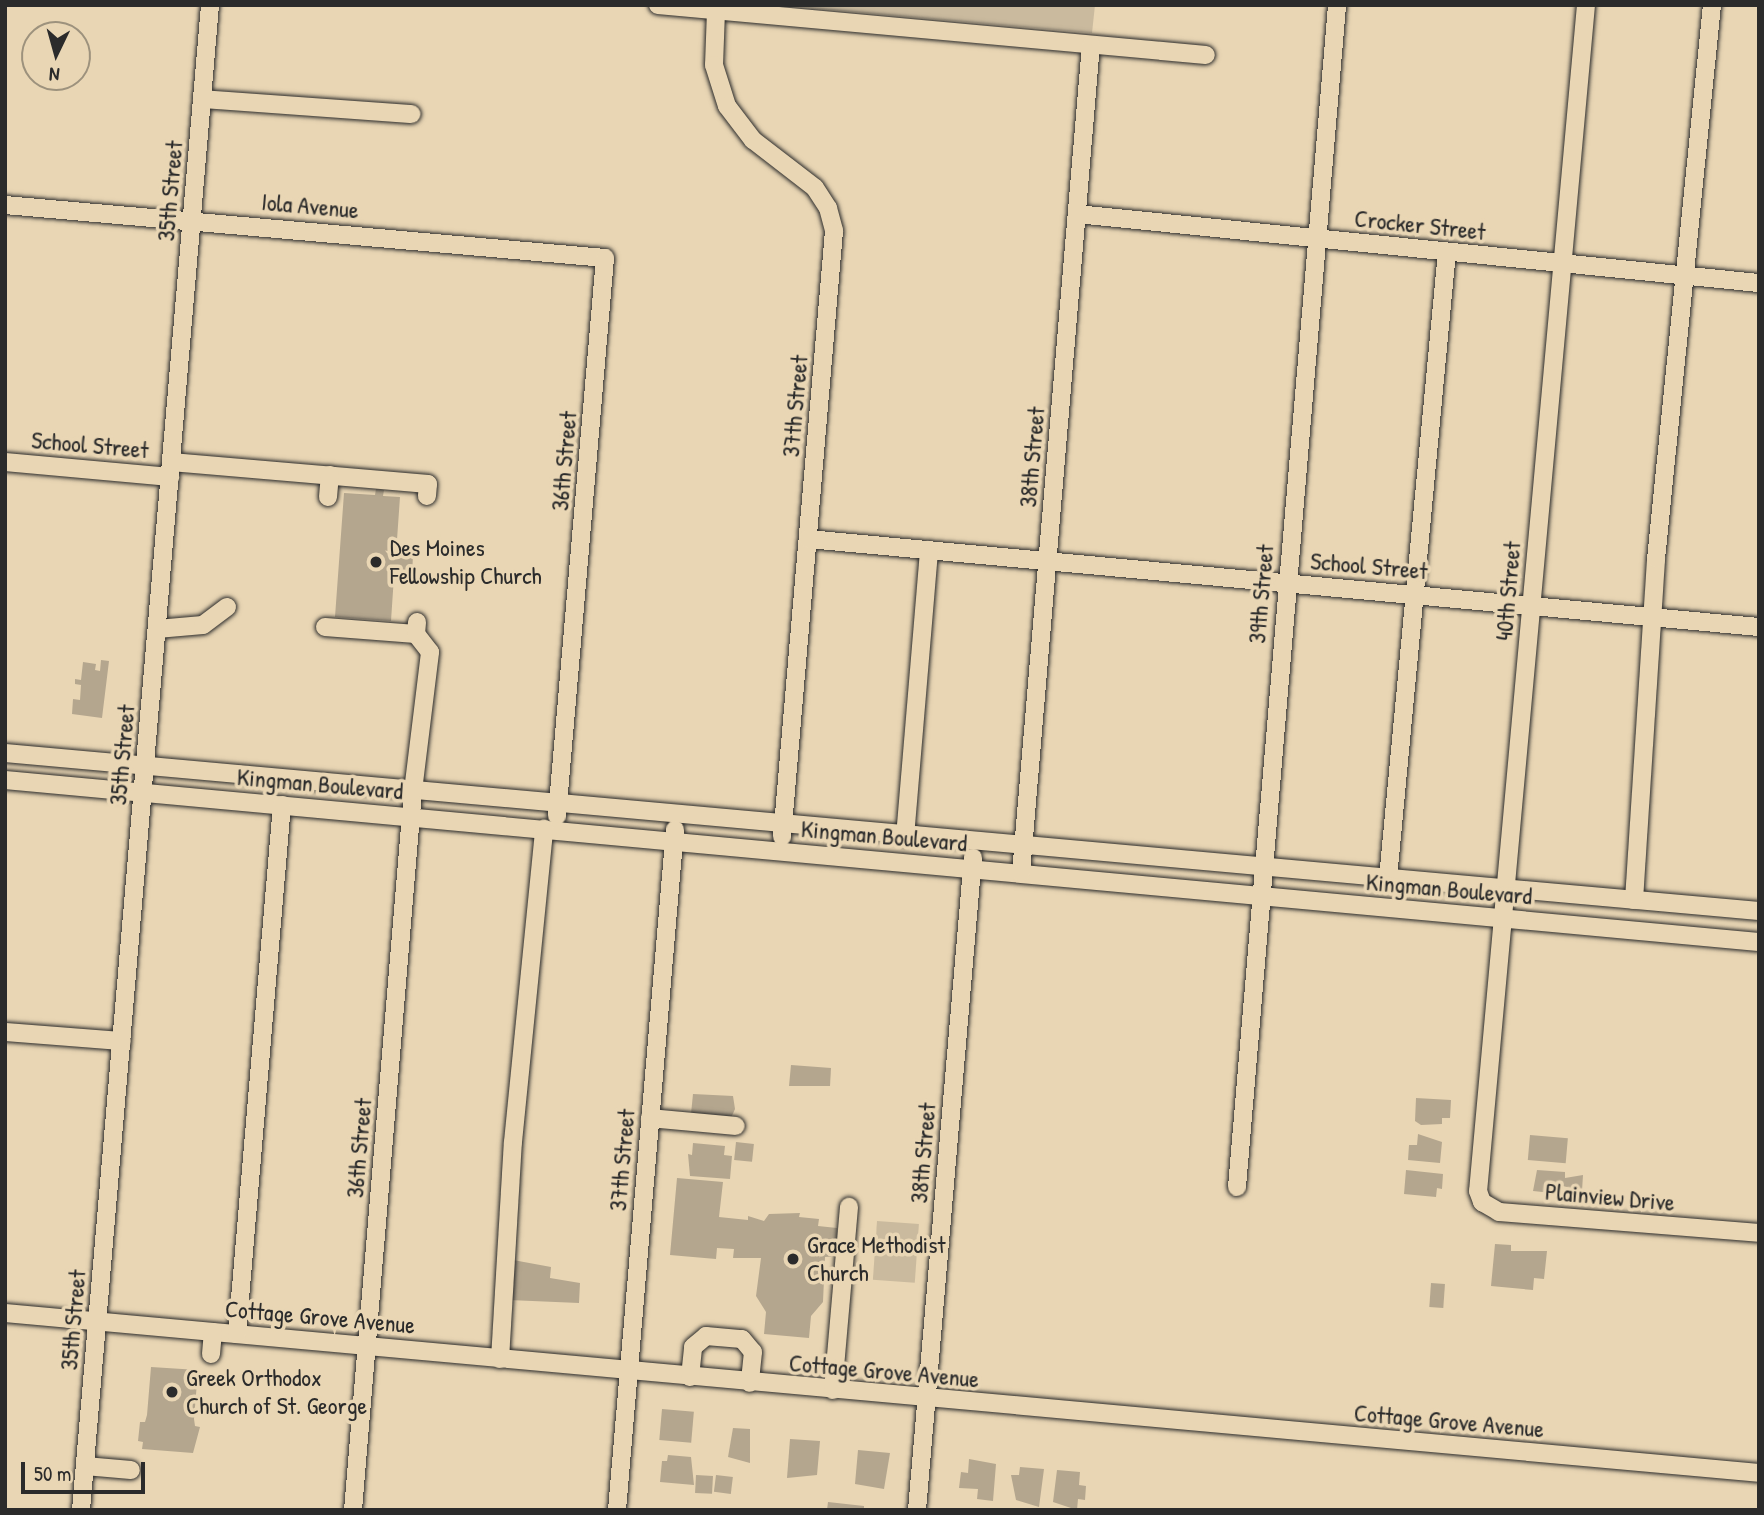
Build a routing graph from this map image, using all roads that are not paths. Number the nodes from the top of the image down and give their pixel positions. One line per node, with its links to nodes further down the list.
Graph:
1 (210, 5): 9 (street, 35th Street)
2 (658, 5): 6 (street)
3 (1336, 5): 14 (street, 39th Street)
4 (1586, 5): 17 (street, 40th Street)
5 (1712, 5): 18 (street)
6 (716, 10): 7 (street); 25 (street, 37th Street)
7 (1091, 45): 8 (street); 12 (street, 38th Street)
8 (1206, 55)
9 (202, 99): 10 (street); 13 (street, 35th Street)
10 (411, 114)
11 (5, 205): 13 (street, Iola Avenue)
12 (1077, 214): 14 (street, Crocker Street); 27 (street, 38th Street)
13 (192, 221): 16 (street, Iola Avenue); 21 (street, 35th Street)
14 (1315, 239): 15 (street, Crocker Street); 28 (street, 39th Street)
15 (1447, 252): 17 (street, Crocker Street); 29 (street)
16 (606, 264): 41 (street, 36th Street)
17 (1562, 264): 18 (street, Crocker Street); 30 (street, 40th Street)
18 (1685, 275): 19 (street, Crocker Street); 32 (street)
19 (1759, 282)
20 (5, 463): 21 (street, School Street)
21 (171, 470): 22 (street, School Street); 35 (street, 35th Street)
22 (330, 475): 23 (street, School Street); 24 (street)
23 (427, 496)
24 (328, 497)
25 (808, 539): 26 (street, School Street); 45 (street, 37th Street)
26 (929, 550): 27 (street, School Street); 47 (street)
27 (1047, 561): 28 (street, School Street); 50 (street, 38th Street)
28 (1287, 583): 29 (street, School Street); 52 (street, 39th Street)
29 (1412, 595): 30 (street, School Street); 55 (street)
30 (1531, 606): 32 (street, School Street); 56 (street, 40th Street)
31 (227, 607): 35 (street)
32 (1655, 617): 34 (street, School Street); 58 (street)
33 (325, 627): 39 (street, 36th Street)
34 (1759, 627)
35 (157, 629): 37 (street, 35th Street)
36 (5, 754): 37 (street, Kingman Boulevard)
37 (145, 766): 39 (street, Kingman Boulevard); 40 (street, 35th Street)
38 (5, 780): 40 (street, Kingman Boulevard)
39 (413, 791): 41 (street, Kingman Boulevard); 44 (street, 36th Street)
40 (143, 792): 42 (street, Kingman Boulevard); 63 (street, 35th Street)
41 (558, 804): 43 (street, Kingman Boulevard); 46 (street, 36th Street)
42 (282, 805): 44 (street, Kingman Boulevard); 73 (street)
43 (676, 815): 45 (street, Kingman Boulevard); 48 (street, 37th Street)
44 (411, 817): 46 (street, Kingman Boulevard); 74 (street, 36th Street)
45 (783, 825): 47 (street, Kingman Boulevard); 51 (street, 37th Street)
46 (550, 830): 48 (street, Kingman Boulevard); 76 (street, 36th Street)
47 (905, 837): 49 (street, Kingman Boulevard)
48 (674, 841): 51 (street, Kingman Boulevard); 64 (street, 37th Street)
49 (974, 843): 50 (street, Kingman Boulevard); 53 (street, 38th Street)
50 (1023, 847): 52 (street, Kingman Boulevard); 54 (street, 38th Street)
51 (781, 851): 53 (street, Kingman Boulevard)
52 (1263, 867): 55 (street, Kingman Boulevard); 57 (street, 39th Street)
53 (972, 868): 54 (street, Kingman Boulevard); 81 (street, 38th Street)
54 (1021, 873): 57 (street, Kingman Boulevard)
55 (1388, 878): 56 (street, Kingman Boulevard)
56 (1505, 888): 58 (street, Kingman Boulevard); 60 (street, 40th Street)
57 (1261, 896): 60 (street, Kingman Boulevard); 67 (street, 39th Street)
58 (1634, 900): 59 (street, Kingman Boulevard)
59 (1759, 911)
60 (1502, 919): 61 (street, Kingman Boulevard); 66 (street, 40th Street)
61 (1759, 942)
62 (5, 1032): 63 (street)
63 (122, 1041): 71 (street, 35th Street)
64 (650, 1118): 65 (street); 77 (street, 37th Street)
65 (736, 1126)
66 (1479, 1181): 69 (street, Plainview Drive)
67 (1237, 1187)
68 (849, 1206): 80 (street)
69 (1759, 1233)
70 (5, 1313): 71 (street, Cottage Grove Avenue)
71 (97, 1321): 72 (street, Cottage Grove Avenue); 82 (street, 35th Street)
72 (213, 1332): 73 (street, Cottage Grove Avenue); 75 (street)
73 (237, 1334): 74 (street, Cottage Grove Avenue)
74 (367, 1346): 76 (street, Cottage Grove Avenue); 86 (street, 36th Street)
75 (211, 1354)
76 (500, 1359): 77 (street, Cottage Grove Avenue)
77 (629, 1371): 78 (street, Cottage Grove Avenue); 87 (street, 37th Street)
78 (690, 1377): 79 (street, Cottage Grove Avenue); 79 (street)
79 (750, 1383): 80 (street, Cottage Grove Avenue)
80 (832, 1390): 81 (street, Cottage Grove Avenue)
81 (926, 1399): 84 (street, Cottage Grove Avenue); 88 (street, 38th Street)
82 (85, 1466): 83 (street); 85 (street, 35th Street)
83 (131, 1470)
84 (1759, 1473)
85 (81, 1510)
86 (353, 1510)
87 (617, 1510)
88 (916, 1510)

